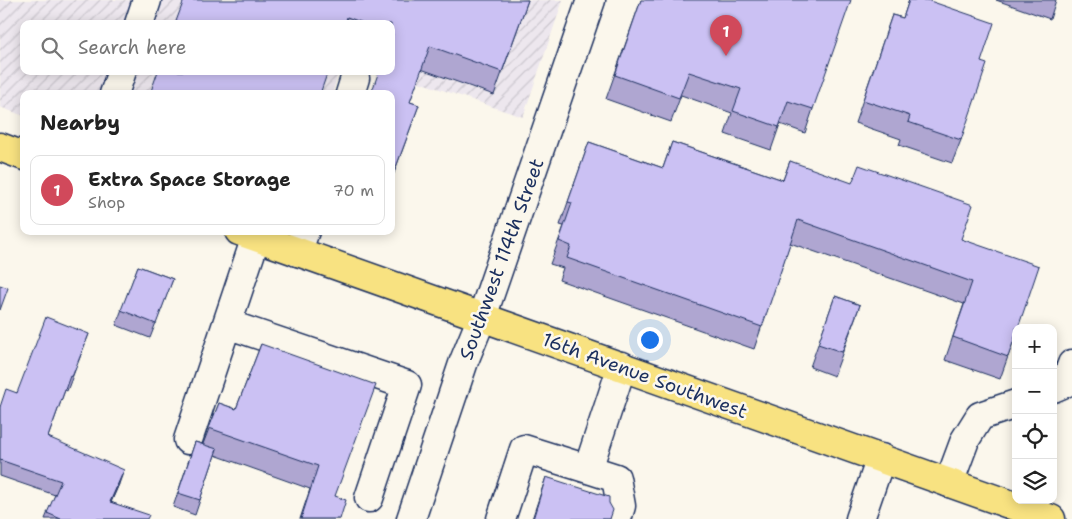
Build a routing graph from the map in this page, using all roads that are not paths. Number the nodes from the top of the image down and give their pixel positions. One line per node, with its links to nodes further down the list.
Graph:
1 (147, 0): 3 (street)
2 (591, 0): 11 (street, Southwest 114th Street)
3 (140, 20)
4 (121, 75): 5 (street)
5 (115, 90)
6 (0, 147): 7 (main road)
7 (20, 154)
8 (248, 235): 12 (street)
9 (256, 235): 10 (main road, 16th Avenue Southwest)
10 (301, 241): 11 (main road, 16th Avenue Southwest)
11 (482, 317): 14 (main road, 16th Avenue Southwest); 22 (street, Southwest 114th Street)
12 (227, 324): 17 (street); 21 (street)
13 (1072, 364): 15 (street)
14 (622, 366): 18 (main road, 16th Avenue Southwest); 19 (street)
15 (1057, 386)
16 (1012, 405): 20 (street)
17 (188, 440)
18 (881, 458): 20 (main road, 16th Avenue Southwest); 25 (street)
19 (588, 469): 23 (street); 24 (street)
20 (949, 483): 26 (main road, 16th Avenue Southwest)
21 (369, 498)
22 (411, 519)
23 (501, 519)
24 (617, 519)
25 (860, 519)
26 (1051, 519)

